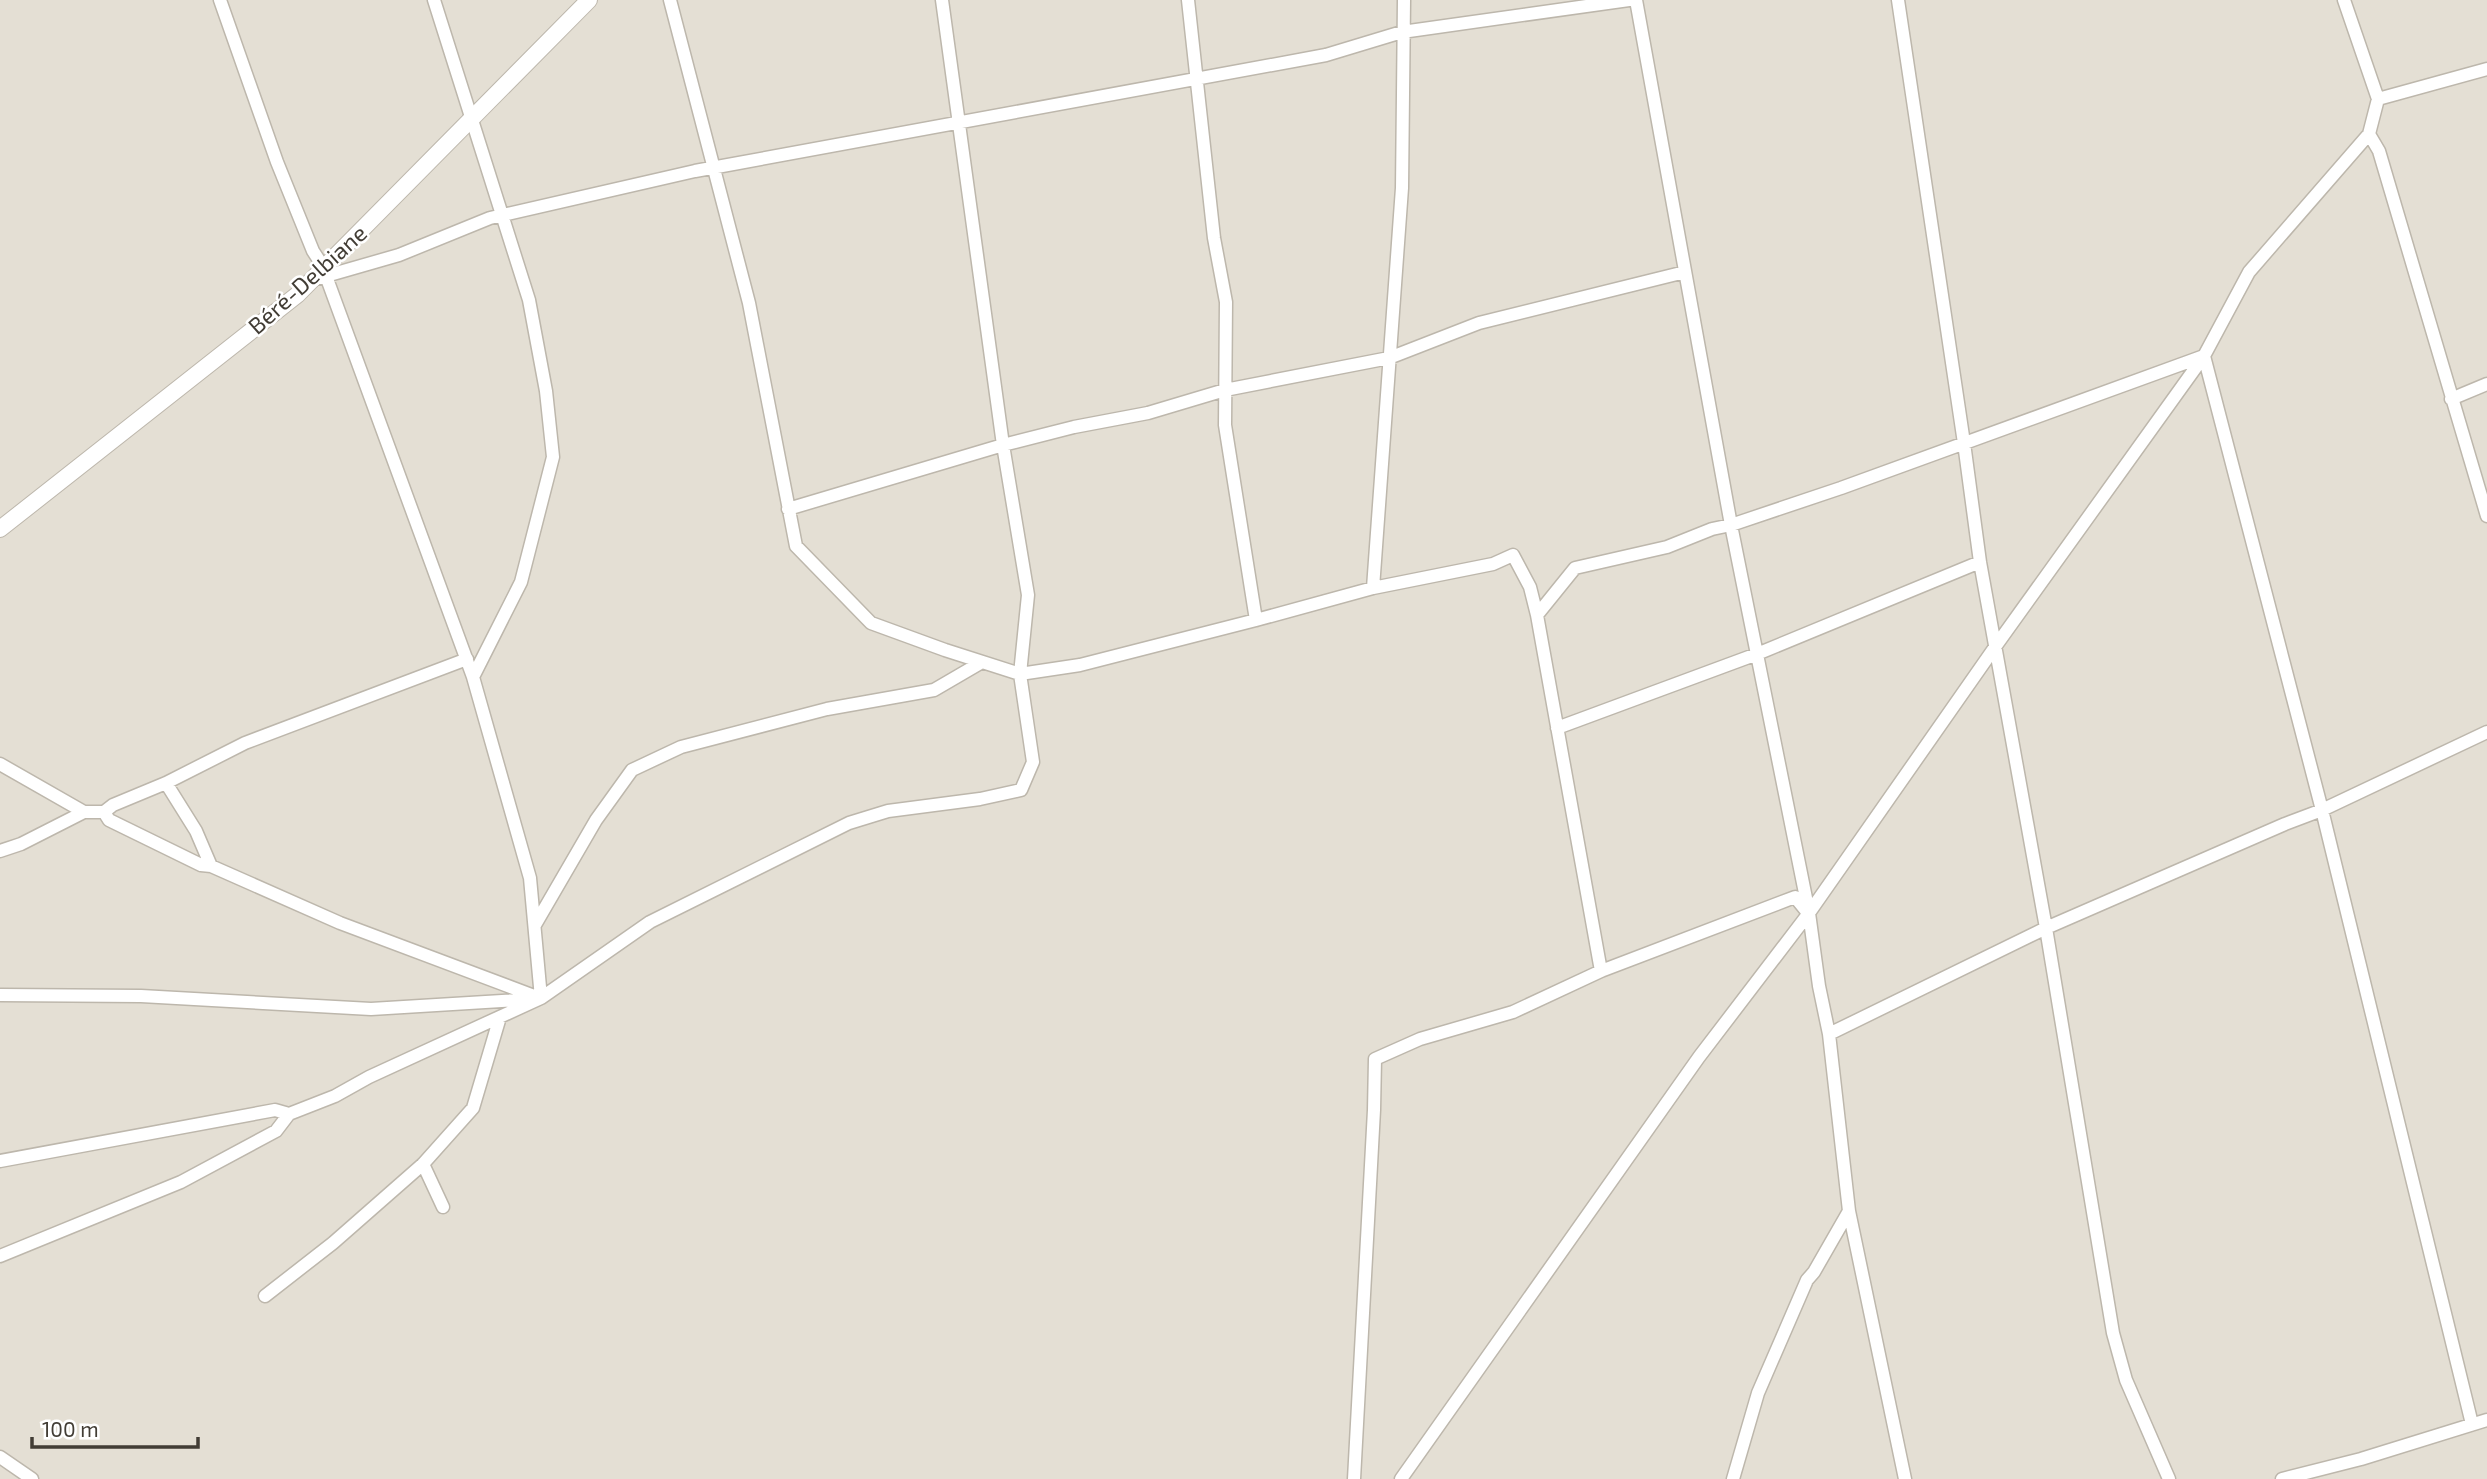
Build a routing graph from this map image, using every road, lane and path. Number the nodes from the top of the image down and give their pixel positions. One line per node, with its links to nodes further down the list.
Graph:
1 (220, 0): 22 (street)
2 (434, 0): 16 (street)
3 (589, 0): 16 (street, Béré-Delbiane)
4 (670, 0): 19 (street)
5 (942, 0): 17 (street)
6 (1188, 0): 14 (street)
7 (1404, 0): 12 (street)
8 (1629, 0): 12 (street)
9 (1636, 0): 21 (street)
10 (1898, 0): 28 (street)
11 (2344, 0): 15 (street)
12 (1402, 32): 14 (street); 24 (street)
13 (2487, 69): 15 (street)
14 (1197, 78): 17 (street); 26 (street)
15 (2378, 99): 18 (street)
16 (473, 118): 20 (street); 22 (street, Béré-Delbiane)
17 (958, 123): 19 (street); 29 (street)
18 (2369, 134): 23 (street); 27 (street)
19 (714, 167): 20 (street); 30 (street)
20 (503, 215): 22 (street); 43 (street)
21 (1685, 272): 24 (street); 32 (street)
22 (321, 275): 33 (street, Béré-Delbiane); 40 (street)
23 (2204, 356): 28 (street); 38 (street); 48 (street)
24 (1389, 358): 26 (street); 35 (street)
25 (2487, 384): 27 (street)
26 (1225, 390): 29 (street); 37 (street)
27 (2451, 399): 31 (street)
28 (1964, 443): 32 (street); 34 (street)
29 (1003, 445): 30 (street); 42 (street)
30 (788, 509): 41 (street)
31 (2487, 516)
32 (1731, 525): 36 (street); 39 (street)
33 (0, 529)
34 (1980, 562): 38 (street); 39 (street)
35 (1373, 588): 36 (street); 37 (street)
36 (1537, 615): 44 (street)
37 (1256, 620): 42 (street)
38 (1995, 647): 53 (street); 55 (street)
39 (1757, 654): 44 (street); 53 (street)
40 (467, 659): 43 (street); 47 (street)
41 (982, 662): 42 (street); 54 (street)
42 (1020, 674): 58 (street)
43 (473, 677): 54 (street)
44 (1557, 728): 56 (street)
45 (2487, 732): 48 (street)
46 (0, 764): 49 (street)
47 (166, 783): 50 (street); 52 (street)
48 (2322, 810): 55 (street); 69 (street)
49 (84, 812): 50 (street); 51 (street)
50 (104, 812): 52 (street)
51 (0, 850)
52 (211, 866): 58 (street)
53 (1808, 913): 56 (street); 60 (street); 73 (street)
54 (534, 926): 58 (street)
55 (2046, 928): 60 (street); 76 (street)
56 (1601, 971): 72 (street)
57 (0, 995): 58 (street)
58 (541, 998): 59 (street)
59 (500, 1017): 61 (street); 63 (street)
60 (1829, 1034): 65 (street)
61 (289, 1114): 62 (street); 66 (street)
62 (0, 1161)
63 (423, 1164): 64 (street); 67 (street)
64 (443, 1207)
65 (1849, 1210): 74 (street); 75 (street)
66 (0, 1255)
67 (265, 1296)
68 (2487, 1420): 69 (street)
69 (2472, 1424): 77 (street)
70 (0, 1457): 71 (street)
71 (32, 1479)
72 (1354, 1479)
73 (1401, 1479)
74 (1733, 1479)
75 (1905, 1479)
76 (2169, 1479)
77 (2282, 1479)

